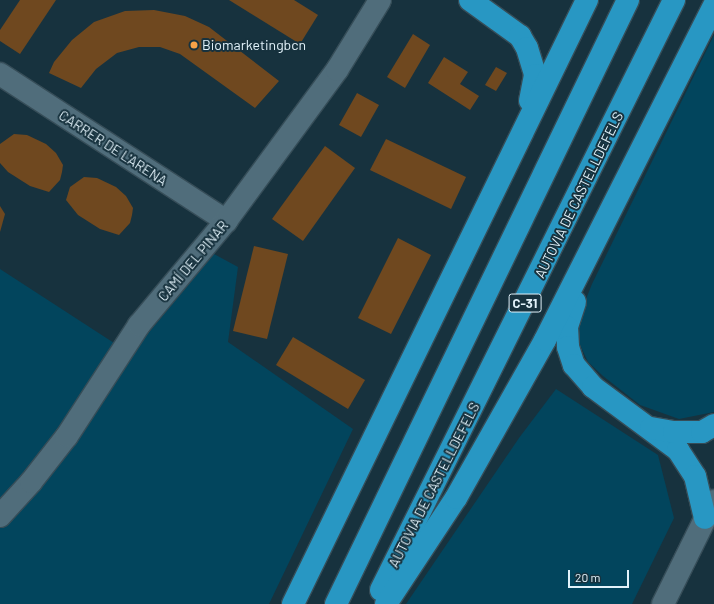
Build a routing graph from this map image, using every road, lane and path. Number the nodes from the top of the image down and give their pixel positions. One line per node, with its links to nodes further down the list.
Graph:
1 (380, 0): 10 (street, CAMÍ DEL PINAR)
2 (470, 0): 8 (highway)
3 (587, 0): 8 (highway)
4 (628, 0): 16 (highway, C-31)
5 (674, 0): 17 (highway, AUTOVIA DE CASTELLDEFELS / C-31)
6 (714, 6): 9 (highway)
7 (0, 74): 10 (street, CARRER DE L'ARENA)
8 (515, 147): 15 (highway)
9 (613, 206): 12 (highway); 18 (highway)
10 (226, 221): 14 (street, CAMÍ DEL PINAR)
11 (714, 425): 12 (highway)
12 (648, 427): 13 (highway)
13 (710, 509): 19 (street)
14 (0, 516)
15 (293, 604)
16 (336, 604)
17 (374, 604)
18 (386, 604)
19 (663, 604)

